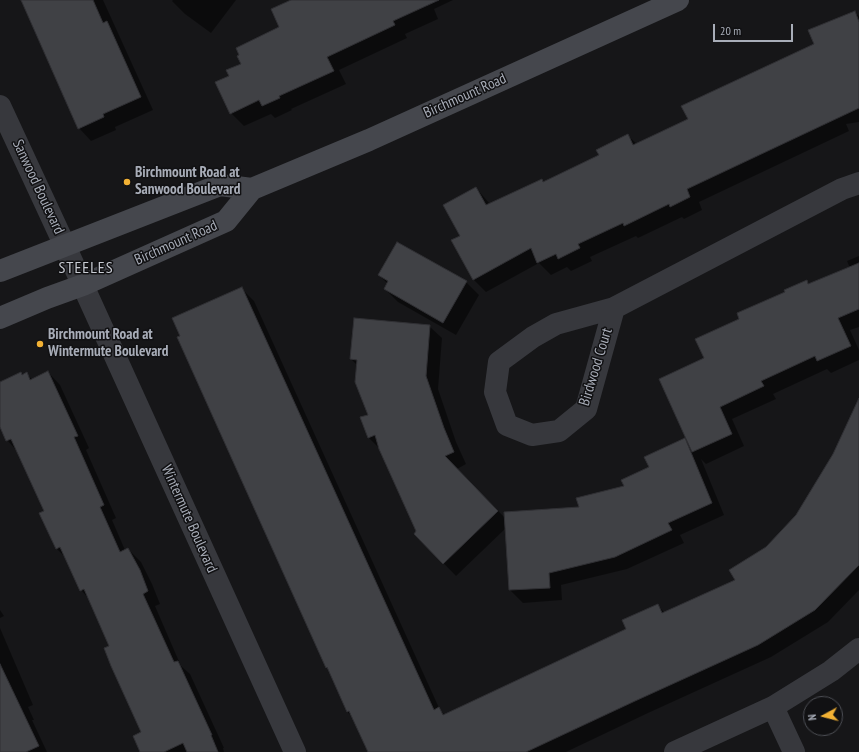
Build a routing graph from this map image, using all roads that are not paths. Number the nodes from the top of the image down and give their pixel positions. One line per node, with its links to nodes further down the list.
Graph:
1 (678, 0): 4 (main road, Birchmount Road)
2 (0, 106): 5 (street, Sanwood Boulevard)
3 (859, 183): 8 (street, Birdwood Court)
4 (252, 189): 5 (main road); 7 (main road, Birchmount Road)
5 (65, 246): 6 (main road); 7 (street, Sanwood Boulevard)
6 (0, 271)
7 (83, 285): 9 (main road, Birchmount Road); 12 (street, Wintermute Boulevard)
8 (614, 308): 8 (street, Birdwood Court)
9 (0, 318)
10 (859, 649): 11 (street)
11 (774, 707): 13 (street); 14 (street)
12 (295, 752)
13 (675, 752)
14 (794, 752)

